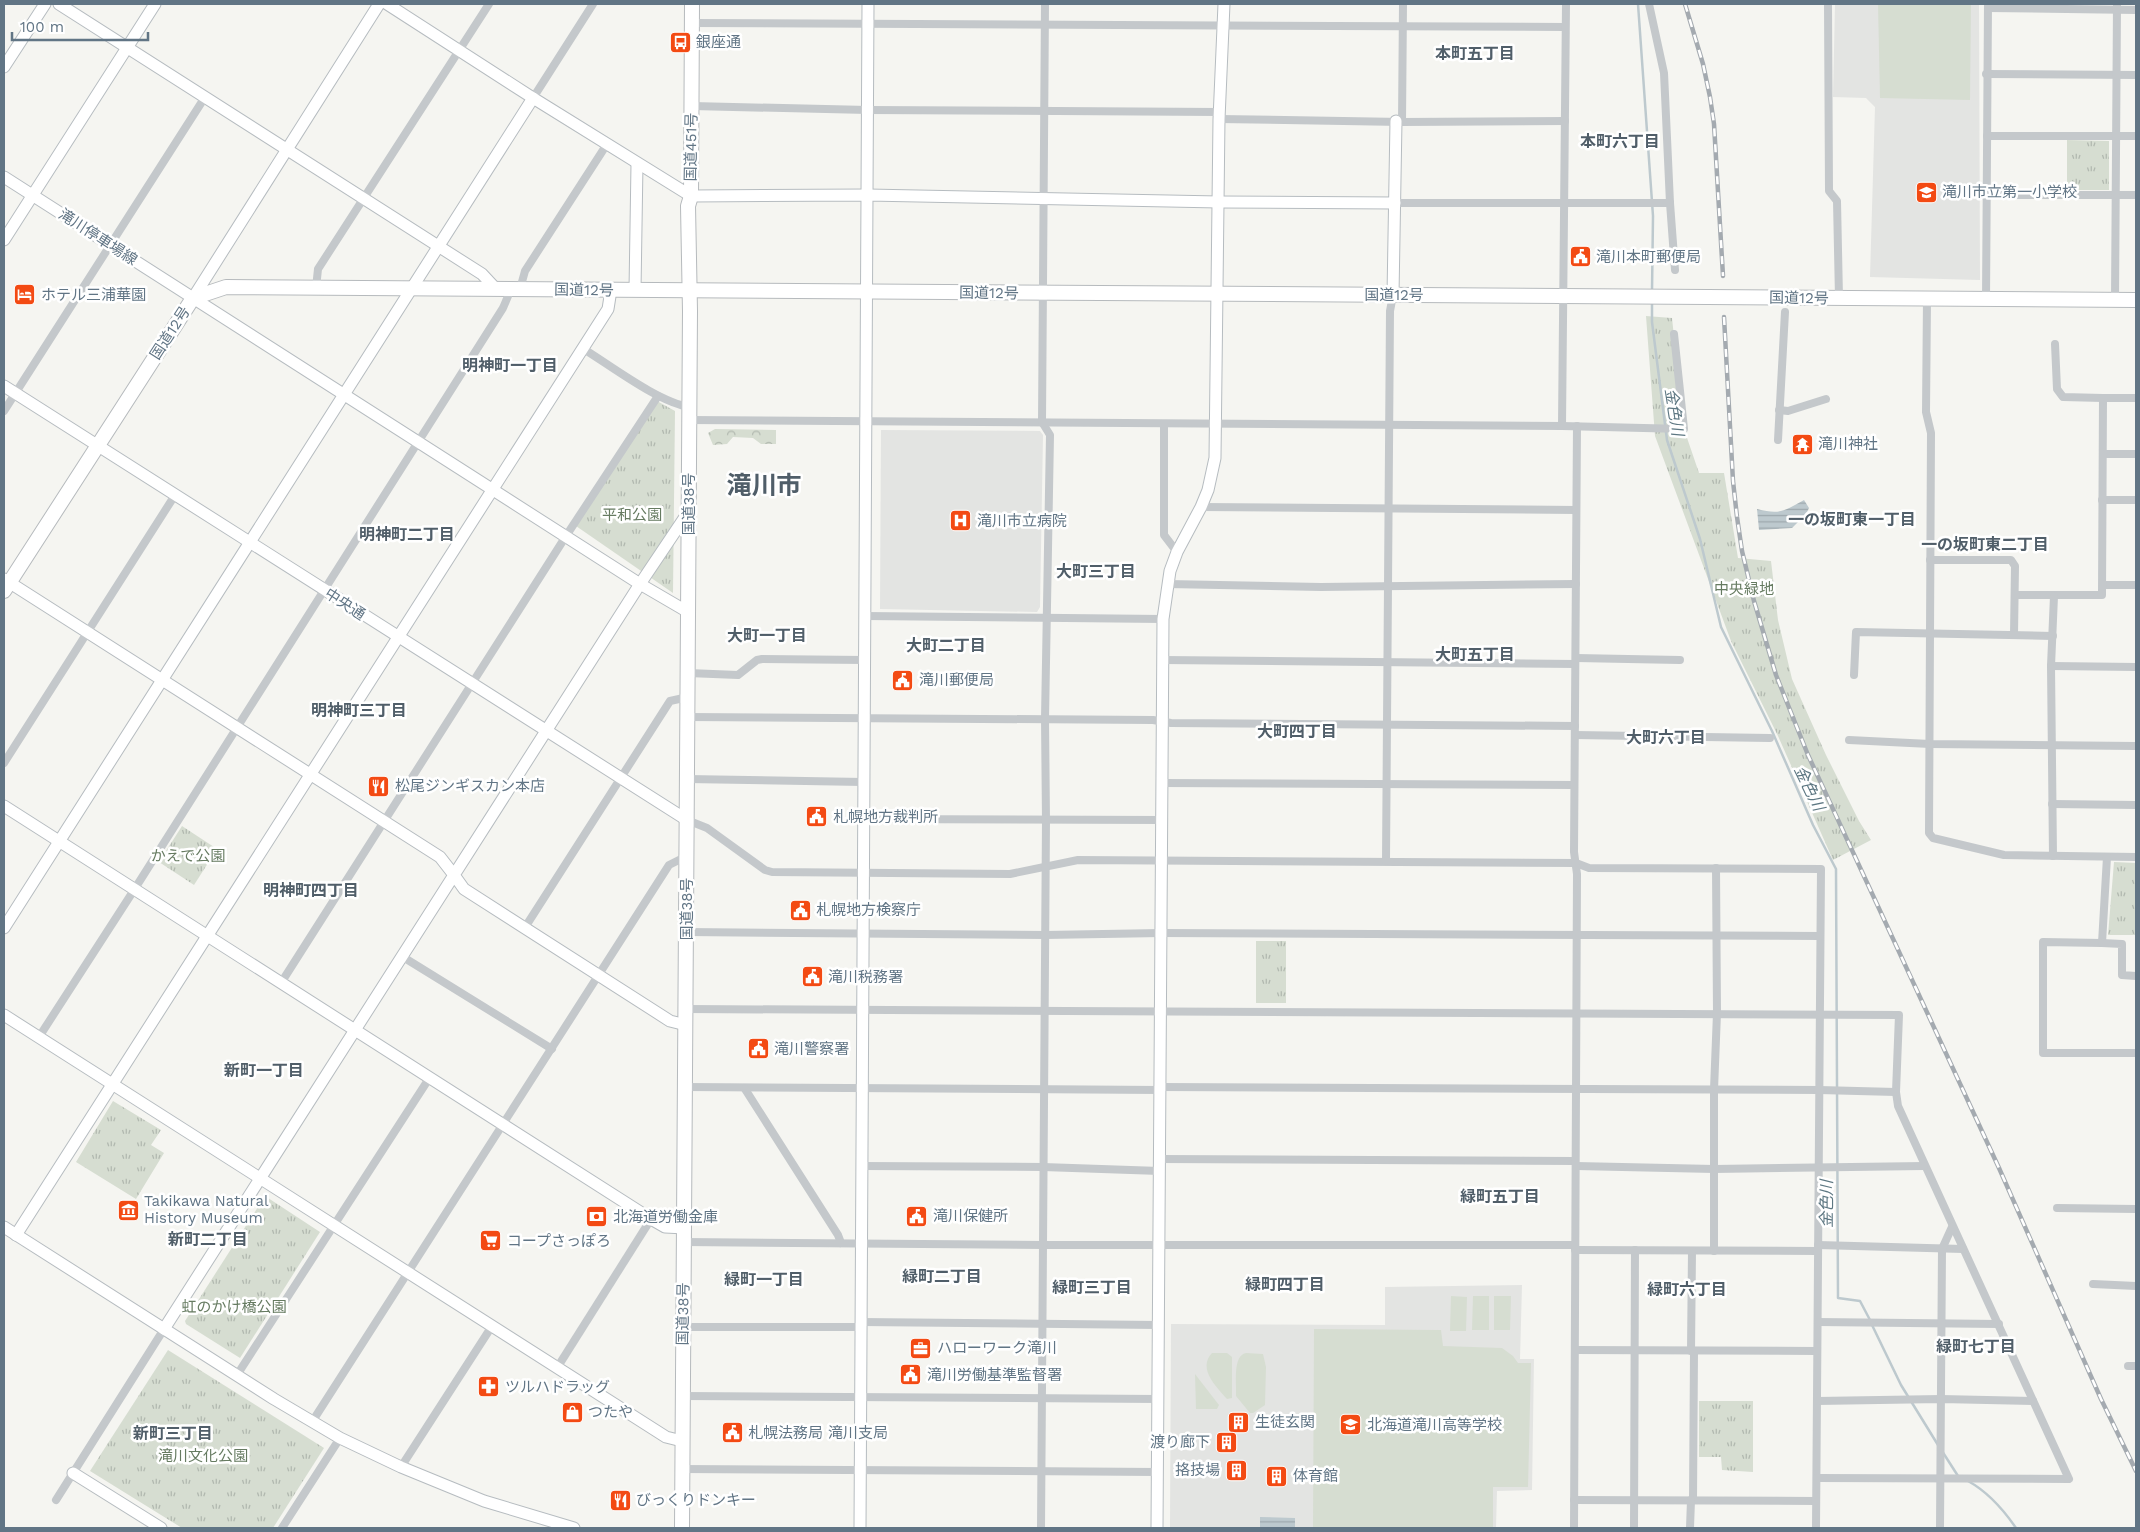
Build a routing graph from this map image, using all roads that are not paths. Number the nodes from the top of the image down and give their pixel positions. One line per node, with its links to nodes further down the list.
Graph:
1 (45, 4): 27 (street)
2 (59, 4): 25 (street)
3 (155, 4): 25 (street)
4 (379, 4): 43 (street)
5 (386, 4): 26 (street)
6 (489, 4): 26 (street)
7 (593, 4): 32 (street)
8 (692, 4): 19 (highway, 国道451号)
9 (868, 4): 20 (street)
10 (1045, 4): 21 (street)
11 (1224, 4): 22 (street)
12 (1403, 4): 23 (street)
13 (1566, 4): 24 (street)
14 (1649, 4): 57 (street)
15 (1828, 4): 75 (street)
16 (1988, 6): 17 (street); 28 (street)
17 (2117, 7): 18 (street); 29 (street)
18 (2136, 10)
19 (692, 23): 20 (street); 33 (highway, 国道451号)
20 (868, 23): 21 (street); 34 (street)
21 (1045, 25): 22 (street); 35 (street)
22 (1223, 25): 23 (street); 36 (street)
23 (1403, 27): 24 (street); 38 (street)
24 (1565, 27): 37 (street)
25 (127, 47): 31 (street); 46 (street)
26 (459, 50): 32 (street); 53 (street)
27 (4, 67)
28 (1986, 74): 29 (street); 39 (street)
29 (2117, 75): 30 (street); 40 (street)
30 (2136, 75)
31 (204, 96): 43 (street); 59 (street)
32 (533, 98): 42 (street); 60 (street)
33 (692, 106): 34 (street); 51 (highway, 国道451号)
34 (868, 110): 35 (street); 47 (street)
35 (1044, 111): 36 (street); 52 (street)
36 (1219, 115): 38 (street); 54 (street)
37 (1566, 121): 38 (street); 56 (street)
38 (1399, 122): 55 (street)
39 (1986, 136): 40 (street); 48 (street)
40 (2116, 136): 41 (street); 49 (street)
41 (2136, 136)
42 (607, 144): 44 (street); 65 (street)
43 (286, 148): 53 (street); 74 (street)
44 (637, 164): 51 (street); 67 (street)
45 (4, 177): 46 (street, 滝川停車場線)
46 (32, 195): 58 (street); 59 (street, 滝川停車場線)
47 (868, 195): 51 (street); 52 (street); 69 (street)
48 (1986, 195): 49 (street); 77 (street)
49 (2116, 195): 50 (street); 78 (street)
50 (2136, 195)
51 (690, 196): 68 (highway, 国道451号)
52 (1043, 198): 54 (street); 70 (street)
53 (364, 199): 60 (street); 62 (street)
54 (1219, 202): 55 (street); 71 (street)
55 (1395, 203): 56 (street); 72 (street)
56 (1564, 203): 57 (street); 73 (street)
57 (1670, 203): 61 (street)
58 (4, 240)
59 (109, 245): 74 (street, 滝川停車場線); 85 (street)
60 (439, 246): 63 (street); 64 (street)
61 (1676, 270)
62 (316, 288): 63 (highway, 国道12号); 74 (highway, 国道12号)
63 (413, 288): 64 (highway, 国道12号); 86 (street)
64 (496, 289): 65 (highway, 国道12号)
65 (516, 289): 66 (highway, 国道12号); 102 (street)
66 (611, 290): 67 (highway, 国道12号); 83 (street)
67 (635, 290): 68 (highway, 国道12号)
68 (690, 290): 69 (highway, 国道12号); 93 (highway, 国道38号)
69 (867, 291): 70 (highway, 国道12号); 94 (street)
70 (1043, 293): 71 (highway, 国道12号); 95 (street)
71 (1218, 294): 72 (highway, 国道12号); 96 (street)
72 (1393, 295): 73 (highway, 国道12号); 98 (street)
73 (1564, 296): 75 (highway, 国道12号); 99 (street)
74 (193, 298): 86 (street, 滝川停車場線); 103 (highway, 国道12号)
75 (1839, 298): 76 (highway, 国道12号)
76 (1927, 299): 77 (highway, 国道12号); 117 (street)
77 (1986, 300): 78 (highway, 国道12号)
78 (2115, 300): 79 (highway, 国道12号)
79 (2136, 300)
80 (1785, 312): 91 (street)
81 (1674, 334): 100 (street)
82 (2055, 344): 88 (street)
83 (582, 348): 87 (street); 106 (street)
84 (4, 386): 85 (street, 中央通)
85 (15, 393): 92 (street); 103 (street, 中央通)
86 (344, 394): 102 (street, 滝川停車場線); 115 (street)
87 (658, 396): 93 (street); 114 (street)
88 (2103, 398): 89 (street); 104 (street)
89 (2136, 398)
90 (1826, 399): 91 (street)
91 (1779, 410): 101 (street)
92 (4, 411)
93 (690, 413): 94 (street); 113 (highway, 国道38号)
94 (867, 421): 95 (street); 129 (street)
95 (1042, 422): 97 (street); 130 (street)
96 (1217, 423): 97 (street); 98 (street); 110 (street)
97 (1164, 424): 116 (street)
98 (1388, 425): 99 (street); 111 (street)
99 (1562, 426): 100 (street)
100 (1577, 426): 112 (street)
101 (1778, 440)
102 (418, 442): 106 (street, 滝川停車場線); 125 (street)
103 (97, 445): 107 (street, 中央通); 118 (highway, 国道12号)
104 (2103, 454): 105 (street); 108 (street)
105 (2136, 454)
106 (493, 489): 114 (street, 滝川停車場線); 136 (street)
107 (176, 495): 115 (street, 中央通); 132 (street)
108 (2102, 500): 109 (street); 122 (street)
109 (2136, 500)
110 (1201, 507): 111 (street); 116 (street)
111 (1388, 509): 112 (street); 124 (street)
112 (1576, 510): 121 (street)
113 (689, 511): 119 (street); 128 (highway, 国道38号)
114 (566, 536): 119 (street, 滝川停車場線); 147 (street)
115 (250, 542): 125 (street, 中央通); 146 (street)
116 (1176, 552): 120 (street)
117 (1930, 560): 126 (street); 133 (street)
118 (6, 584): 132 (street)
119 (640, 584): 128 (street, 滝川停車場線); 156 (street)
120 (1167, 584): 124 (street); 131 (street)
121 (1576, 584): 124 (street); 140 (street)
122 (2102, 585): 123 (street); 127 (street)
123 (2136, 585)
124 (1388, 586): 141 (street)
125 (324, 590): 136 (street, 中央通); 155 (street)
126 (2016, 595): 127 (street); 134 (street)
127 (2054, 596): 135 (street)
128 (688, 612): 144 (highway, 国道38号)
129 (865, 616): 130 (street); 137 (street)
130 (1047, 617): 131 (street); 151 (street)
131 (1163, 618): 138 (street)
132 (87, 632): 146 (street); 163 (street)
133 (1930, 633): 134 (street); 145 (street); 160 (street)
134 (2014, 635): 135 (street)
135 (2053, 636): 142 (street)
136 (398, 637): 147 (street, 中央通); 164 (street)
137 (865, 660): 144 (street); 150 (street)
138 (1163, 660): 141 (street); 152 (street)
139 (1680, 660): 140 (street)
140 (1576, 661): 141 (street); 154 (street)
141 (1386, 662): 153 (street)
142 (2051, 666): 143 (street); 161 (street)
143 (2136, 667)
144 (688, 673): 148 (highway, 国道38号)
145 (1854, 675)
146 (162, 679): 155 (street); 179 (street)
147 (471, 684): 156 (street, 中央通); 178 (street)
148 (688, 697): 149 (highway, 国道38号); 165 (street)
149 (688, 717): 150 (street); 166 (highway, 国道38号)
150 (864, 718): 151 (street); 167 (street)
151 (1045, 719): 152 (street); 176 (street)
152 (1162, 722): 153 (street); 168 (street)
153 (1387, 724): 154 (street); 169 (street)
154 (1575, 726): 157 (street)
155 (237, 727): 164 (street); 191 (street)
156 (546, 732): 165 (street, 中央通); 190 (street)
157 (1574, 735): 158 (street); 170 (street)
158 (1770, 738)
159 (1849, 740): 160 (street)
160 (1930, 744): 161 (street); 181 (street)
161 (2052, 745): 162 (street); 171 (street)
162 (2136, 746)
163 (4, 763)
164 (310, 774): 178 (street); 199 (street)
165 (620, 779): 175 (street, 中央通); 193 (street)
166 (687, 779): 167 (street); 175 (highway, 国道38号)
167 (864, 782): 174 (street)
168 (1163, 783): 169 (street); 177 (street)
169 (1387, 784): 170 (street); 185 (street)
170 (1574, 785): 186 (street)
171 (2052, 804): 172 (street); 181 (street)
172 (2136, 805)
173 (4, 806): 179 (street)
174 (864, 819): 176 (street); 189 (street)
175 (687, 820): 180 (highway, 国道38号); 189 (street)
176 (1046, 820): 177 (street); 187 (street)
177 (1162, 820): 184 (street)
178 (385, 821): 190 (street); 206 (street)
179 (59, 841): 191 (street); 192 (street)
180 (686, 856): 194 (highway, 国道38号); 204 (street)
181 (2053, 856): 182 (street)
182 (2107, 857): 183 (street); 202 (street)
183 (2136, 857)
184 (1161, 860): 185 (street); 187 (street); 195 (street)
185 (1386, 861): 186 (street)
186 (1576, 863): 188 (street); 198 (street)
187 (1045, 866): 189 (street); 197 (street)
188 (1716, 868): 200 (street); 201 (street)
189 (863, 873): 196 (street)
190 (454, 875): 193 (street); 203 (street)
191 (134, 890): 199 (street); 217 (street)
192 (4, 928)
193 (524, 929): 204 (street)
194 (687, 932): 196 (street); 207 (highway, 国道38号)
195 (1161, 933): 197 (street); 198 (street); 209 (street)
196 (863, 934): 197 (street); 208 (street)
197 (1045, 935): 210 (street)
198 (1577, 935): 200 (street); 211 (street)
199 (206, 936): 206 (street); 221 (street)
200 (1716, 936): 201 (street); 212 (street)
201 (1820, 936): 213 (street)
202 (2102, 943): 205 (street); 219 (street)
203 (403, 957): 216 (street); 218 (street)
204 (598, 975): 215 (street); 218 (street)
205 (2136, 976)
206 (281, 983): 216 (street)
207 (686, 1009): 208 (street); 215 (highway, 国道38号)
208 (862, 1010): 210 (street); 223 (street)
209 (1161, 1010): 210 (street); 211 (street); 224 (street)
210 (1044, 1011): 226 (street)
211 (1576, 1012): 212 (street); 227 (street)
212 (1717, 1013): 213 (street); 228 (street)
213 (1820, 1013): 229 (street); 230 (street)
214 (4, 1014): 217 (street)
215 (686, 1024): 222 (highway, 国道38号)
216 (355, 1031): 220 (street); 240 (street)
217 (39, 1037): 221 (street)
218 (552, 1049): 231 (street)
219 (2136, 1053)
220 (430, 1078): 231 (street); 244 (street)
221 (112, 1084): 240 (street); 247 (street)
222 (685, 1087): 225 (street); 248 (highway, 国道38号)
223 (862, 1088): 225 (street); 226 (street); 234 (street)
224 (1160, 1088): 226 (street); 227 (street); 232 (street)
225 (745, 1089): 249 (street)
226 (1044, 1090): 236 (street)
227 (1576, 1090): 228 (street); 233 (street)
228 (1714, 1090): 229 (street); 238 (street)
229 (1819, 1090): 230 (street); 237 (street)
230 (1896, 1092): 235 (street)
231 (503, 1124): 243 (street); 260 (street)
232 (1160, 1159): 233 (street); 239 (street)
233 (1576, 1164): 238 (street); 253 (street)
234 (862, 1166): 236 (street); 250 (street)
235 (1924, 1166): 237 (street); 246 (street)
236 (1043, 1167): 239 (street); 251 (street)
237 (1818, 1168): 238 (street); 254 (street)
238 (1714, 1169): 259 (street)
239 (1160, 1171): 252 (street)
240 (260, 1179): 244 (street); 271 (street)
241 (2056, 1208): 242 (street)
242 (2136, 1208)
243 (651, 1219): 248 (street); 276 (street)
244 (334, 1226): 260 (street); 277 (street)
245 (4, 1227): 247 (street)
246 (1952, 1227): 255 (street); 257 (street)
247 (16, 1235): 271 (street)
248 (685, 1235): 249 (street); 270 (highway, 国道38号)
249 (841, 1243): 250 (street)
250 (860, 1243): 251 (street); 267 (street)
251 (1043, 1245): 252 (street); 265 (street)
252 (1159, 1245): 253 (street); 268 (street)
253 (1575, 1247): 256 (street); 272 (street)
254 (1818, 1248): 255 (street); 259 (street); 263 (street)
255 (1942, 1249): 257 (street); 264 (street)
256 (1635, 1250): 258 (street); 273 (street)
257 (1962, 1250): 266 (street)
258 (1692, 1251): 259 (street); 274 (street)
259 (1714, 1251)
260 (409, 1274): 269 (street); 285 (street)
261 (2093, 1284): 262 (street)
262 (2136, 1286)
263 (1818, 1322): 264 (street); 275 (street)
264 (1941, 1323): 266 (street); 282 (street)
265 (1042, 1324): 267 (street); 268 (street); 280 (street)
266 (1999, 1324): 283 (street)
267 (861, 1325): 270 (street); 279 (street)
268 (1158, 1325): 281 (street)
269 (492, 1326): 276 (street); 288 (street)
270 (683, 1327): 278 (highway, 国道38号)
271 (164, 1329): 277 (street); 292 (street)
272 (1575, 1350): 273 (street); 297 (street)
273 (1635, 1350): 274 (street); 298 (street)
274 (1693, 1351): 275 (street); 299 (street)
275 (1818, 1351): 284 (street)
276 (557, 1368): 287 (street)
277 (237, 1376): 285 (street)
278 (683, 1396): 279 (street); 287 (highway, 国道38号)
279 (860, 1397): 280 (street); 290 (street)
280 (1041, 1399): 281 (street); 293 (street)
281 (1158, 1400): 291 (street)
282 (1941, 1400): 283 (street); 284 (street); 295 (street)
283 (2033, 1401): 295 (street)
284 (1817, 1402): 294 (street)
285 (312, 1422): 286 (street)
286 (340, 1438): 288 (street); 302 (street)
287 (682, 1441): 289 (highway, 国道38号)
288 (400, 1467): 303 (street)
289 (682, 1469): 290 (street); 304 (highway, 国道38号)
290 (860, 1470): 293 (street); 305 (street)
291 (1157, 1472): 293 (street); 307 (street)
292 (73, 1473): 296 (street); 301 (street)
293 (1041, 1473): 306 (street)
294 (1817, 1478): 295 (street); 300 (street)
295 (1941, 1478): 312 (street)
296 (56, 1500)
297 (1574, 1500): 298 (street); 308 (street)
298 (1634, 1500): 299 (street); 309 (street)
299 (1692, 1500): 300 (street); 310 (street)
300 (1816, 1501): 311 (street)
301 (161, 1528)
302 (282, 1528)
303 (574, 1528)
304 (682, 1528)
305 (860, 1528)
306 (1041, 1528)
307 (1157, 1528)
308 (1574, 1528)
309 (1634, 1528)
310 (1690, 1528)
311 (1816, 1528)
312 (1940, 1528)

